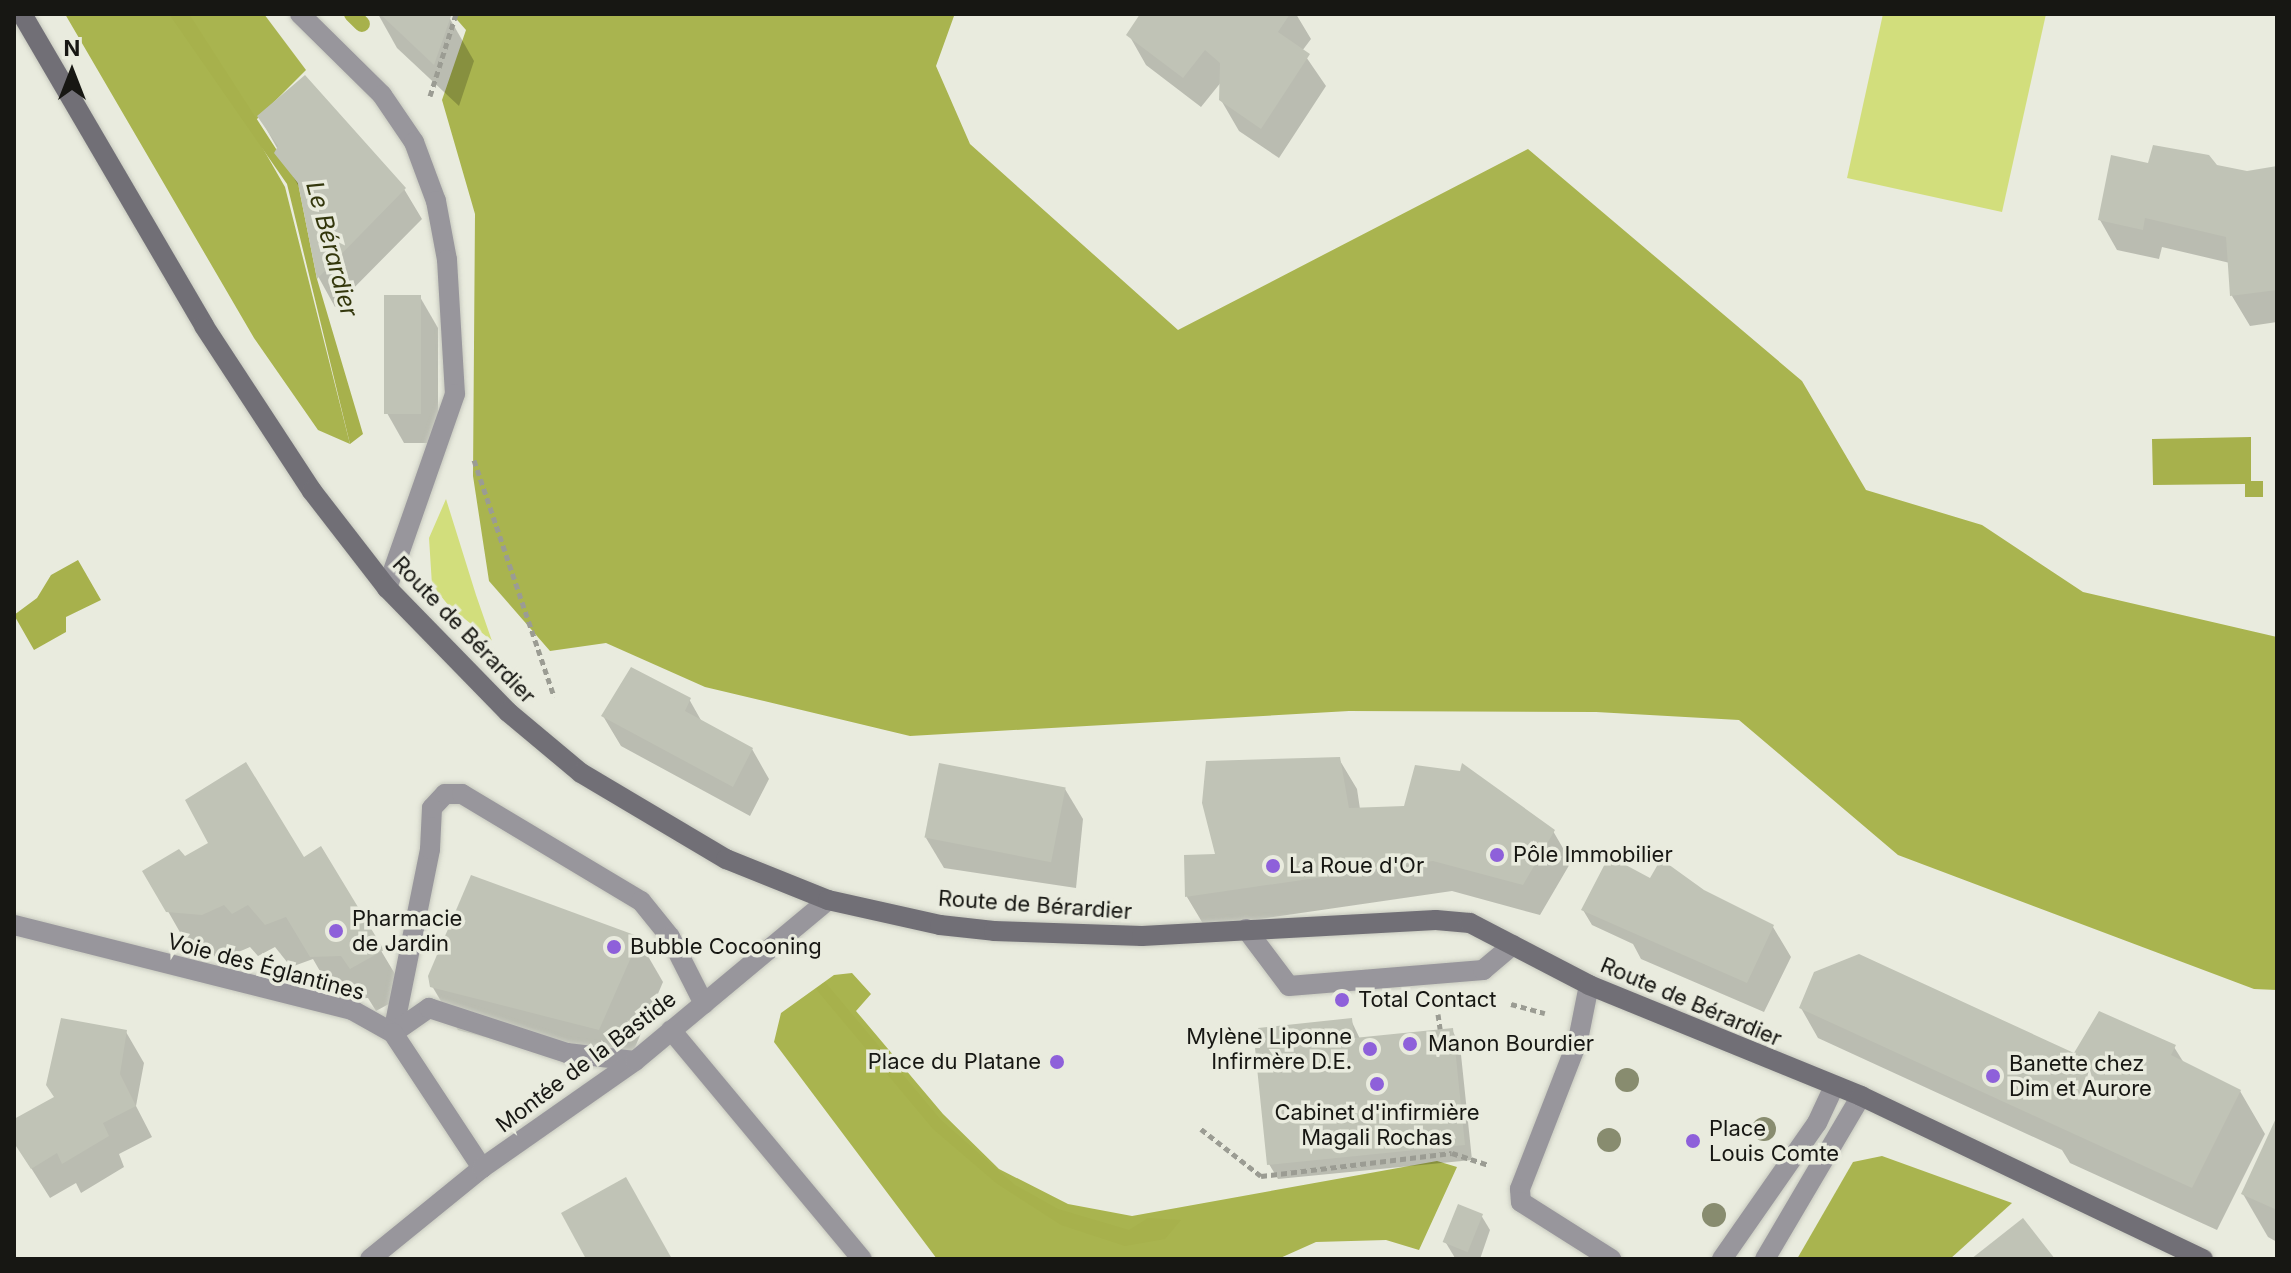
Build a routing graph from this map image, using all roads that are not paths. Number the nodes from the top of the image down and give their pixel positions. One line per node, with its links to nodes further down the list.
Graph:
1 (22, 14): 3 (main road, Route de Bérardier)
2 (300, 14): 3 (street)
3 (387, 588): 4 (main road, Route de Bérardier)
4 (828, 900): 6 (main road, Route de Bérardier); 9 (street, Montée de la Bastide)
5 (14, 925): 11 (street, Voie des Églantines)
6 (1246, 929): 7 (main road, Route de Bérardier); 7 (street)
7 (1513, 945): 8 (main road, Route de Bérardier)
8 (1589, 985): 13 (main road, Route de Bérardier); 18 (street)
9 (704, 1004): 10 (street, Montée de la Bastide); 11 (street)
10 (671, 1030): 12 (street, Montée de la Bastide); 17 (street)
11 (393, 1033): 12 (street); 15 (street, Voie des Églantines)
12 (635, 1061): 15 (street, Montée de la Bastide)
13 (1833, 1089): 14 (main road, Route de Bérardier); 19 (street)
14 (1861, 1096): 20 (street); 21 (main road, Route de Bérardier)
15 (482, 1168): 16 (street, Montée de la Bastide)
16 (370, 1259)
17 (862, 1259)
18 (1611, 1259)
19 (1722, 1259)
20 (1765, 1259)
21 (2203, 1259)

